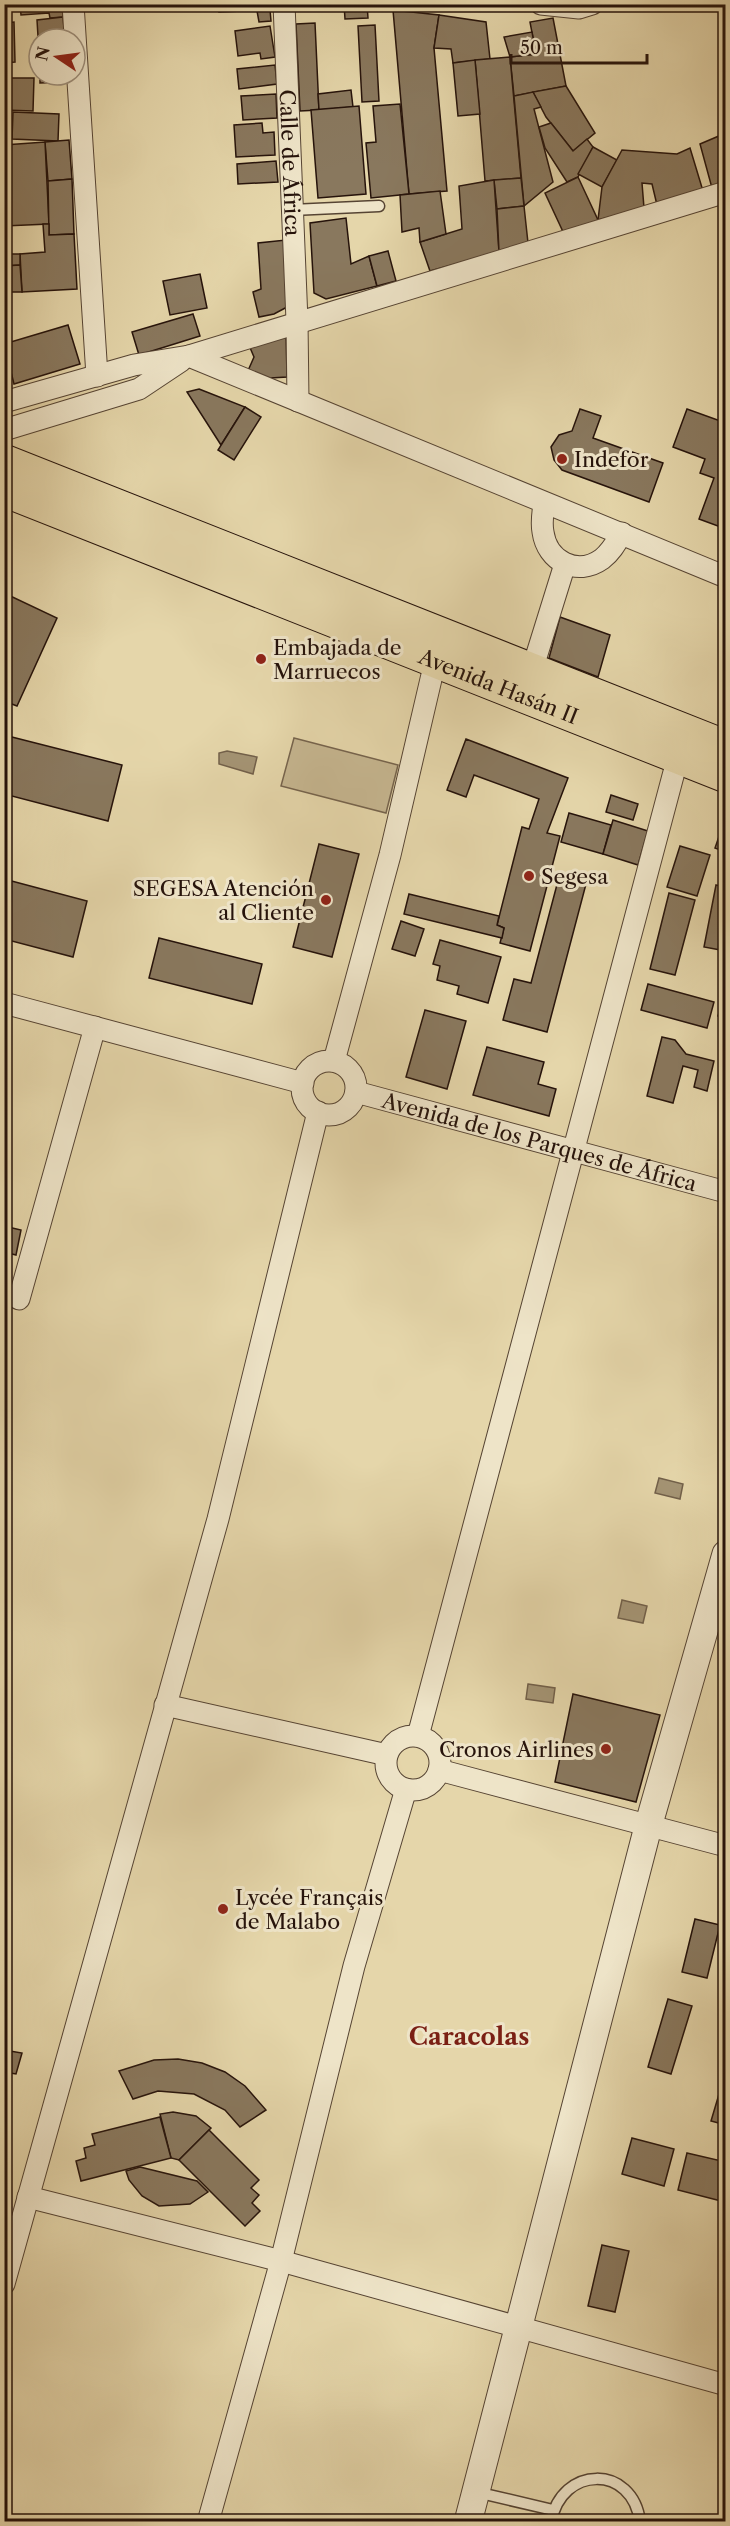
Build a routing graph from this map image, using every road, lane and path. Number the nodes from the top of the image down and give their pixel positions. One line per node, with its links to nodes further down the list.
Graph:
1 (73, 4): 10 (street)
2 (284, 4): 7 (street, Calle de África)
3 (592, 4): 4 (street)
4 (552, 5)
5 (726, 192): 8 (street)
6 (378, 206): 7 (lane)
7 (292, 210): 8 (street, Calle de África)
8 (297, 321): 9 (street); 11 (street, Calle de África)
9 (189, 356): 10 (street); 11 (street); 13 (street)
10 (97, 376): 12 (street)
11 (298, 401): 16 (street)
12 (4, 402)
13 (4, 430)
14 (4, 461): 21 (main road, Avenida Hasán II)
15 (4, 490): 20 (main road, Avenida Hasán II)
16 (544, 503): 17 (street); 18 (street)
17 (622, 533): 18 (street); 19 (street)
18 (565, 564): 21 (street)
19 (726, 577)
20 (435, 662): 23 (main road, Avenida Hasán II); 27 (street)
21 (532, 669): 22 (main road, Avenida Hasán II)
22 (726, 747)
23 (678, 757): 24 (main road, Avenida Hasán II); 31 (street)
24 (726, 776)
25 (4, 1004): 26 (street)
26 (94, 1027): 28 (street); 33 (street)
27 (334, 1061): 28 (street); 29 (street, Avenida de los Parques de África)
28 (303, 1083): 30 (street)
29 (356, 1092): 30 (street, Avenida de los Parques de África); 31 (street, Avenida de los Parques de África)
30 (318, 1112): 35 (street)
31 (575, 1152): 32 (street, Avenida de los Parques de África); 36 (street)
32 (726, 1192)
33 (19, 1299)
34 (726, 1554): 40 (street)
35 (165, 1705): 37 (street); 42 (street)
36 (417, 1736): 37 (street); 38 (street)
37 (387, 1755): 39 (street)
38 (439, 1770): 39 (street); 40 (street)
39 (406, 1789): 43 (street)
40 (648, 1827): 41 (street); 45 (street)
41 (726, 1846)
42 (28, 2197): 43 (street); 44 (street)
43 (281, 2261): 45 (street); 49 (street)
44 (4, 2284)
45 (516, 2327): 46 (street); 47 (street)
46 (726, 2385)
47 (476, 2492): 48 (lane); 50 (street)
48 (553, 2510): 51 (lane); 52 (lane)
49 (208, 2522)
50 (468, 2522)
51 (551, 2522)
52 (640, 2522)

